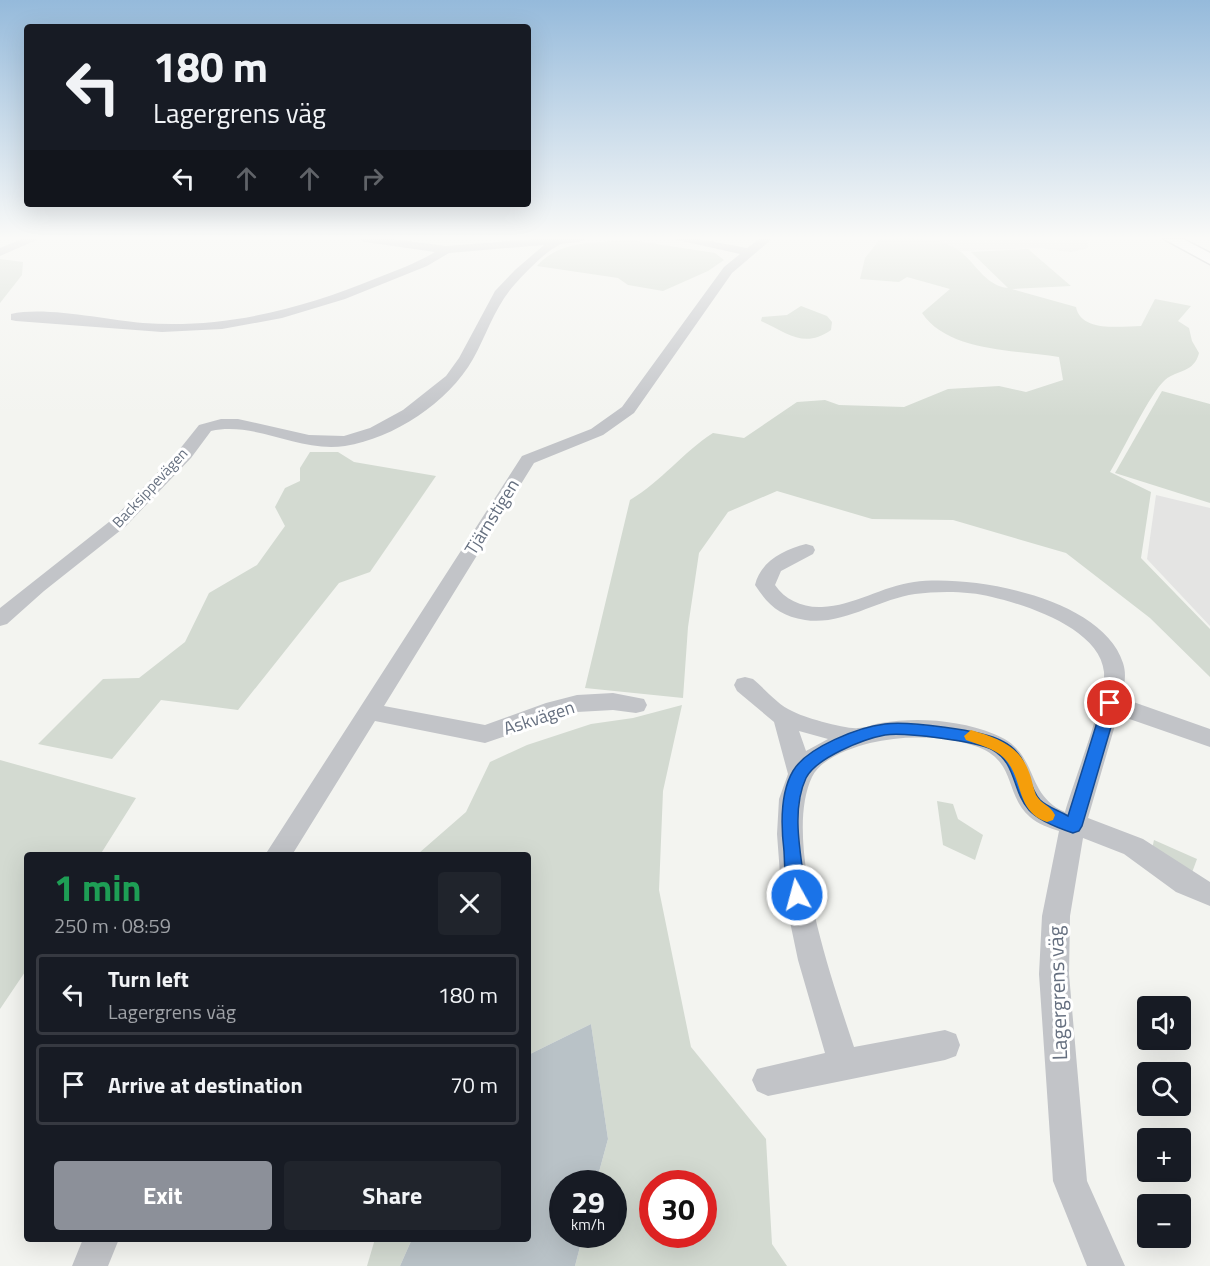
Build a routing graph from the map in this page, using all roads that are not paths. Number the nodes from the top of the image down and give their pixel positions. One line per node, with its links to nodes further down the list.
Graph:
1 (329, 298): 4 (street)
2 (498, 298): 6 (street, Backsippevägen)
3 (709, 298): 10 (street, Tjärnstigen)
4 (16, 317)
5 (806, 550): 8 (street, Lagergrens väg)
6 (0, 619)
7 (745, 685): 11 (street)
8 (1110, 703): 13 (street); 15 (street, Lagergrens väg)
9 (636, 705): 10 (street, Askvägen)
10 (370, 712): 16 (street, Tjärnstigen)
11 (784, 718): 12 (street); 14 (street)
12 (857, 738): 14 (street); 15 (street)
13 (1210, 738)
14 (800, 773): 19 (street)
15 (1074, 825): 17 (street); 23 (street, Lagergrens väg)
16 (280, 852)
17 (1210, 894)
18 (945, 1045): 19 (street)
19 (844, 1065): 20 (street)
20 (768, 1080)
21 (100, 1242): 22 (street)
22 (90, 1266)
23 (1107, 1266)

